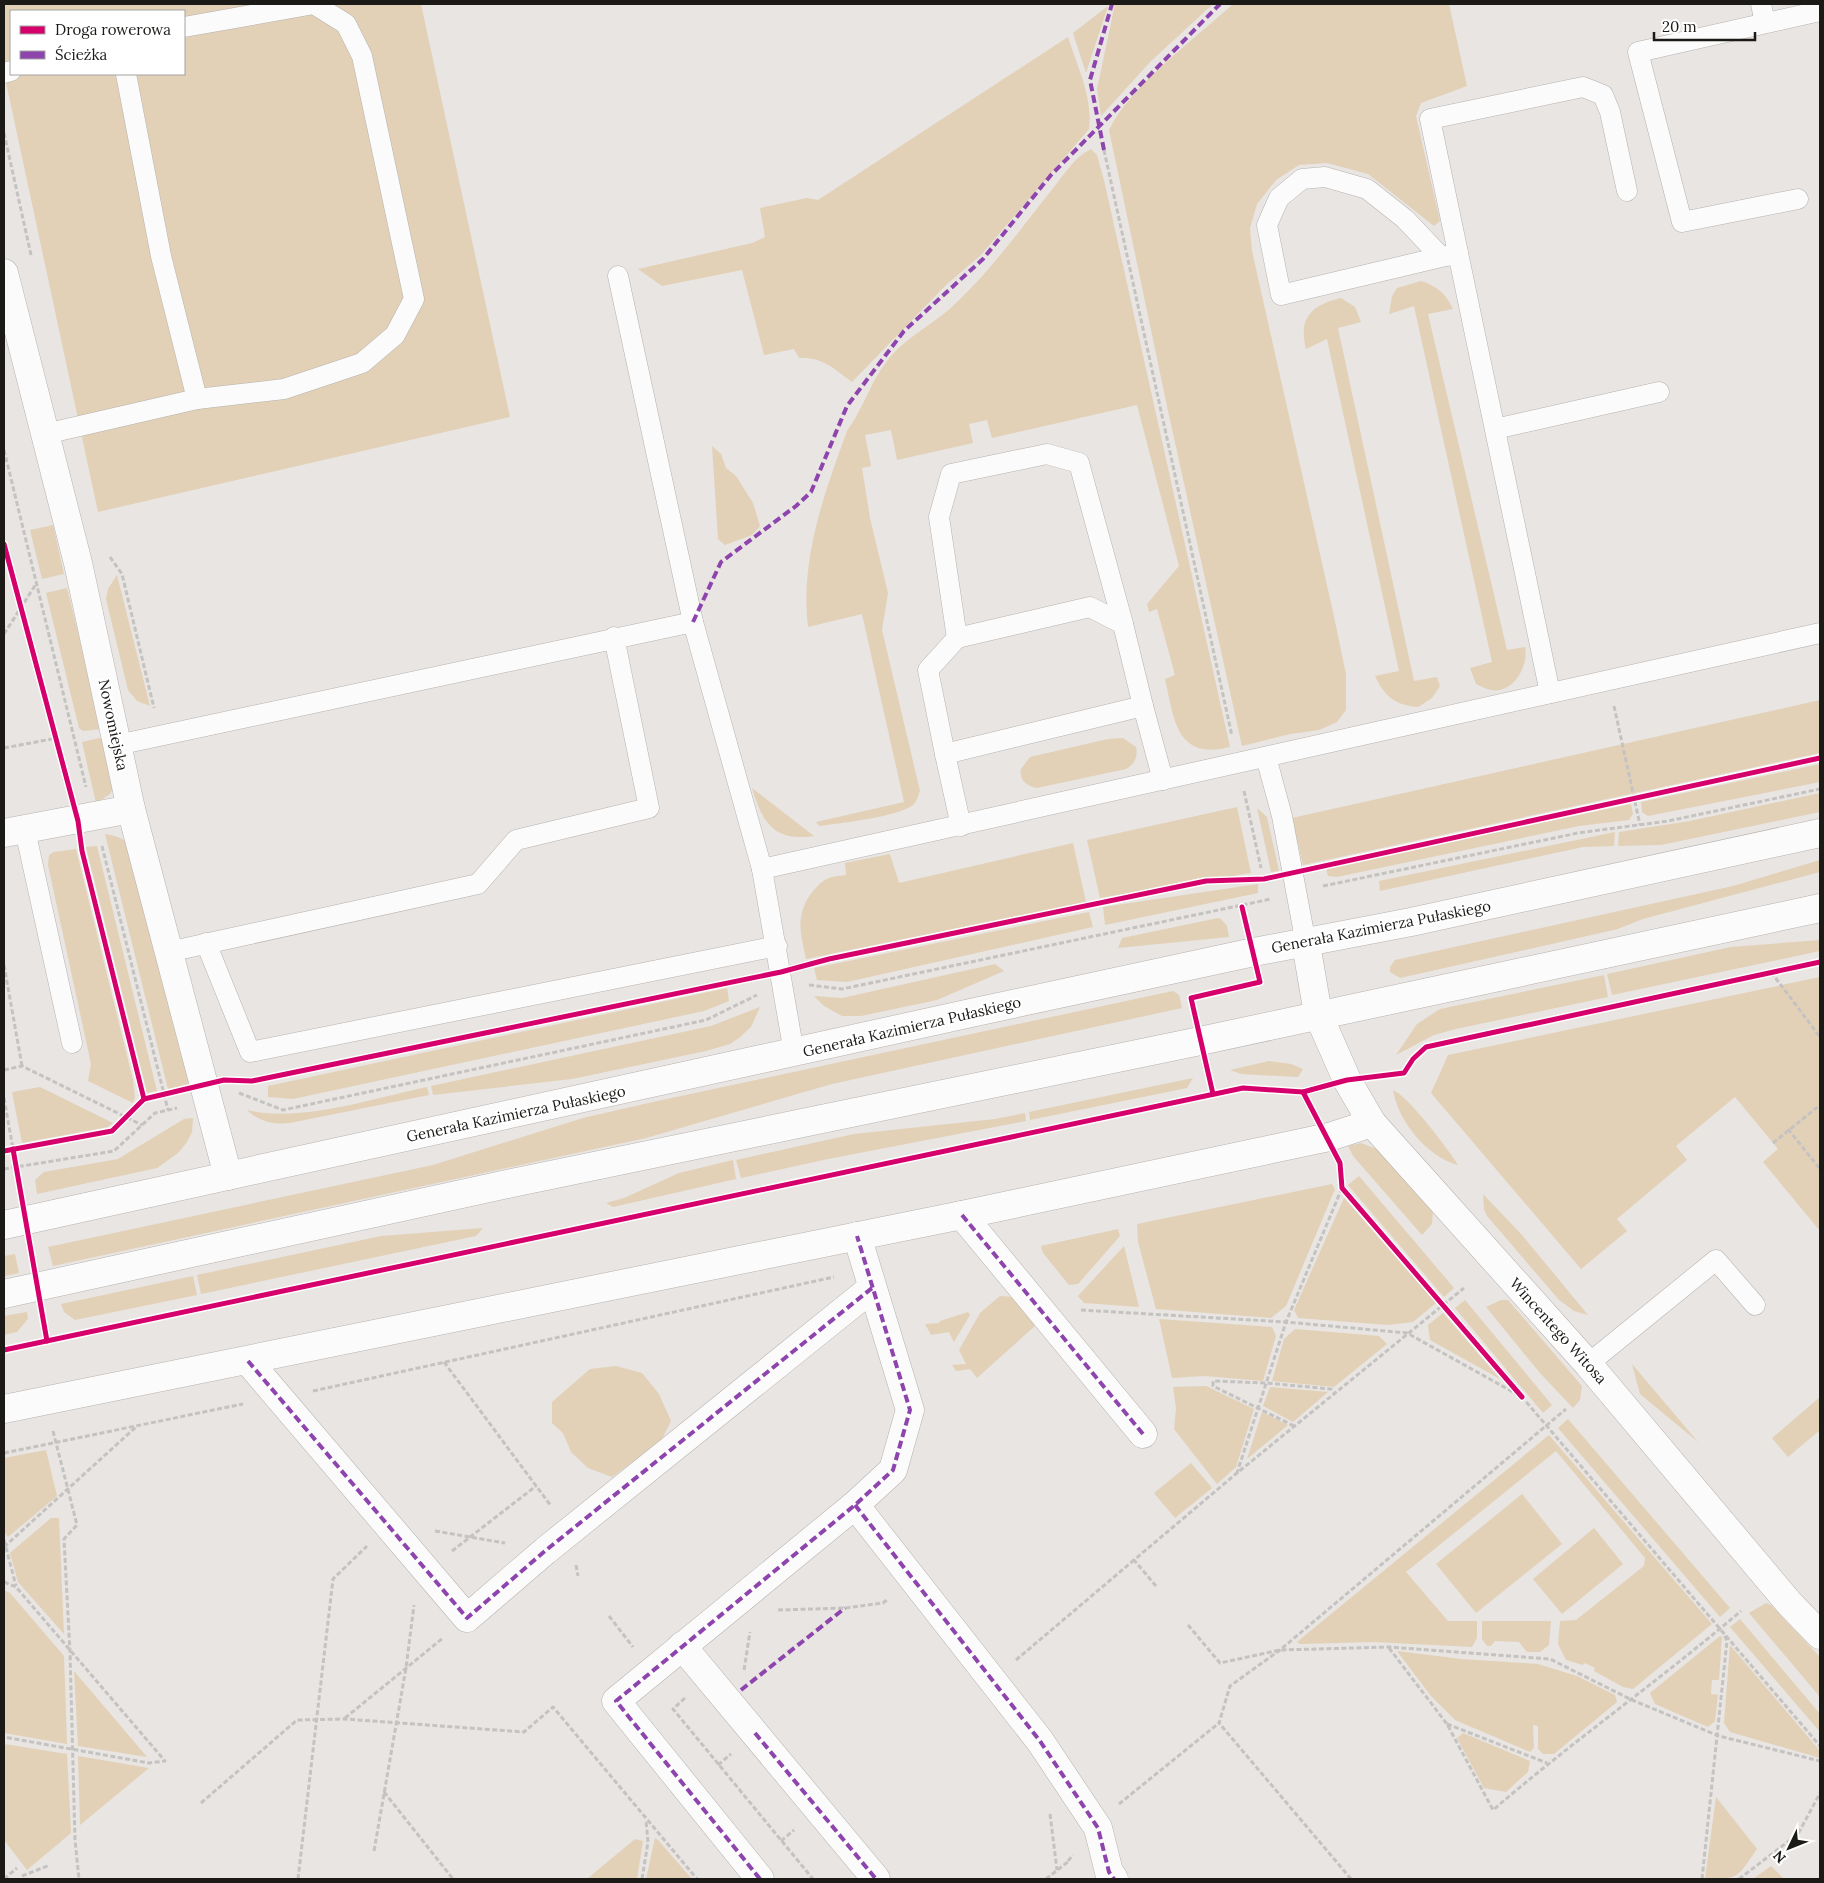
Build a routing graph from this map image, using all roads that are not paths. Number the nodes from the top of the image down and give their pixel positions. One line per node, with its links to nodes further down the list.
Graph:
1 (1761, 4): 3 (lane)
2 (1820, 11): 3 (lane)
3 (1765, 23): 7 (lane)
4 (185, 26): 12 (lane)
5 (126, 75): 12 (lane)
6 (1627, 191): 8 (lane)
7 (1798, 198)
8 (1450, 255): 8 (lane); 13 (lane)
9 (4, 273): 14 (street, Nowomiejska)
10 (618, 276): 15 (lane)
11 (1659, 392): 13 (lane)
12 (197, 399): 14 (lane)
13 (1495, 429): 20 (lane)
14 (45, 434): 22 (street, Nowomiejska)
15 (693, 622): 18 (lane); 30 (lane)
16 (1123, 624): 19 (lane); 19 (lane); 21 (lane)
17 (1820, 633): 20 (lane)
18 (614, 637): 22 (lane); 32 (lane)
19 (957, 638): 23 (lane)
20 (1550, 693): 24 (lane)
21 (1143, 706): 23 (lane); 25 (lane)
22 (117, 745): 26 (street, Nowomiejska)
23 (945, 754): 27 (lane)
24 (1266, 757): 25 (lane); 33 (lane)
25 (1163, 780): 27 (lane)
26 (131, 809): 28 (street); 35 (street, Nowomiejska)
27 (962, 826): 30 (lane)
28 (14, 832): 37 (lane)
29 (1820, 834): 33 (street, Generała Kazimierza Pułaskiego)
30 (762, 869): 34 (lane)
31 (1820, 908): 36 (street)
32 (206, 944): 34 (lane); 35 (lane)
33 (1306, 944): 36 (street, Wincentego Witosa); 38 (street, Generała Kazimierza Pułaskiego)
34 (777, 946): 38 (lane)
35 (168, 952): 40 (street, Nowomiejska)
36 (1318, 1014): 39 (street, Wincentego Witosa); 45 (street)
37 (72, 1043)
38 (794, 1053): 40 (street, Generała Kazimierza Pułaskiego)
39 (1372, 1123): 41 (street); 48 (street, Wincentego Witosa)
40 (228, 1176): 42 (street, Generała Kazimierza Pułaskiego)
41 (962, 1215): 43 (street); 50 (street)
42 (4, 1225)
43 (857, 1236): 44 (street); 47 (street)
44 (870, 1279): 47 (street); 51 (street)
45 (4, 1294)
46 (1755, 1305): 48 (lane)
47 (248, 1361): 49 (street)
48 (1588, 1364): 52 (street, Wincentego Witosa)
49 (4, 1409)
50 (1143, 1434)
51 (855, 1505): 53 (street); 56 (street)
52 (1820, 1635)
53 (682, 1646): 54 (street); 55 (street)
54 (760, 1879)
55 (876, 1879)
56 (1114, 1879)

